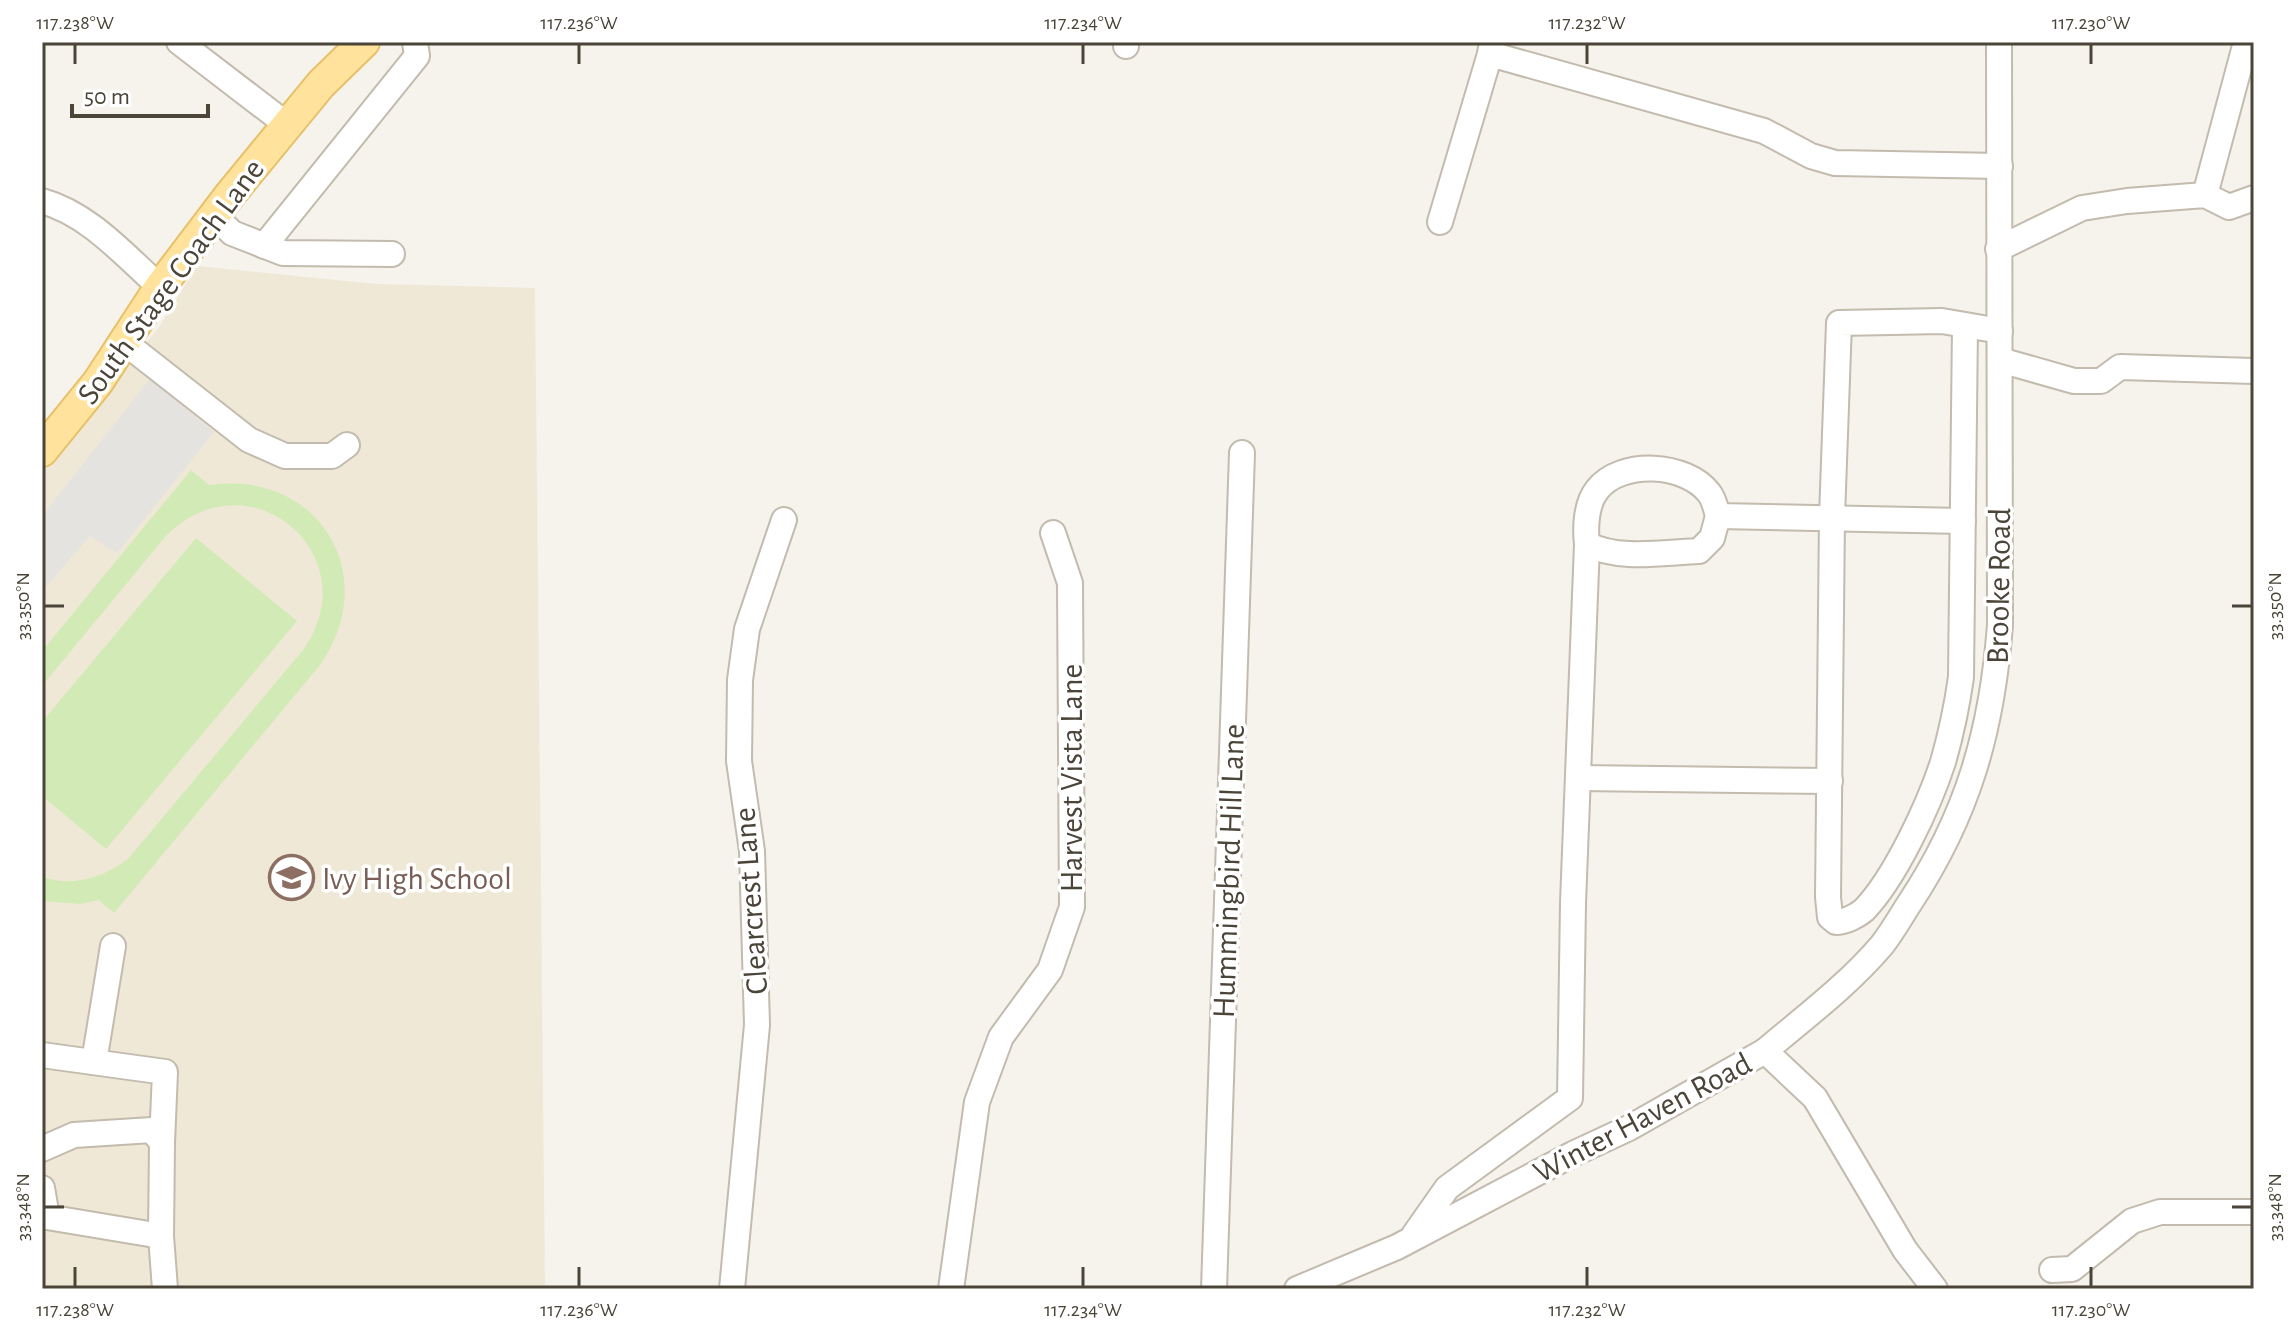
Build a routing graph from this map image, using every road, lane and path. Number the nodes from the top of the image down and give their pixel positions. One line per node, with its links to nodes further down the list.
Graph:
1 (179, 42): 7 (street)
2 (364, 42): 7 (main road, South Stage Coach Lane)
3 (415, 42): 14 (street)
4 (1999, 42): 8 (street, Brooke Road)
5 (2246, 42): 9 (street)
6 (1491, 48): 8 (street); 13 (street)
7 (286, 124): 12 (main road, South Stage Coach Lane)
8 (2000, 166): 15 (street, Brooke Road)
9 (2205, 195): 10 (street); 15 (street)
10 (2254, 198)
11 (42, 201): 17 (street)
12 (214, 215): 14 (street); 17 (main road, South Stage Coach Lane)
13 (1440, 222)
14 (264, 246): 16 (street)
15 (1998, 249): 19 (street, Brooke Road)
16 (392, 254)
17 (160, 287): 20 (main road, South Stage Coach Lane)
18 (1965, 326): 19 (street); 27 (street); 29 (street)
19 (2000, 331): 21 (street, Brooke Road)
20 (124, 342): 23 (street); 24 (main road, South Stage Coach Lane)
21 (2000, 360): 22 (street); 35 (street, Brooke Road)
22 (2254, 371)
23 (347, 445)
24 (42, 451)
25 (1242, 453): 48 (street, Hummingbird Hill Lane)
26 (1718, 516): 27 (street); 31 (street); 31 (street)
27 (1832, 517): 29 (street); 33 (street)
28 (784, 520): 46 (street, Clearcrest Lane)
29 (1963, 521): 33 (street)
30 (1053, 533): 47 (street, Harvest Vista Lane)
31 (1587, 544): 32 (street)
32 (1578, 778): 33 (street); 43 (street)
33 (1830, 781)
34 (113, 946): 37 (street)
35 (1765, 1051): 43 (street, Winter Haven Road); 50 (street, Winter Haven Road)
36 (42, 1055): 37 (street)
37 (94, 1062): 38 (street)
38 (162, 1143): 39 (street); 42 (street)
39 (42, 1149)
40 (42, 1188): 42 (street)
41 (2254, 1212): 44 (street)
42 (161, 1236): 45 (street)
43 (1410, 1240): 49 (street, Winter Haven Road)
44 (2052, 1270)
45 (165, 1289)
46 (732, 1289)
47 (951, 1289)
48 (1214, 1289)
49 (1297, 1289)
50 (1935, 1289)

